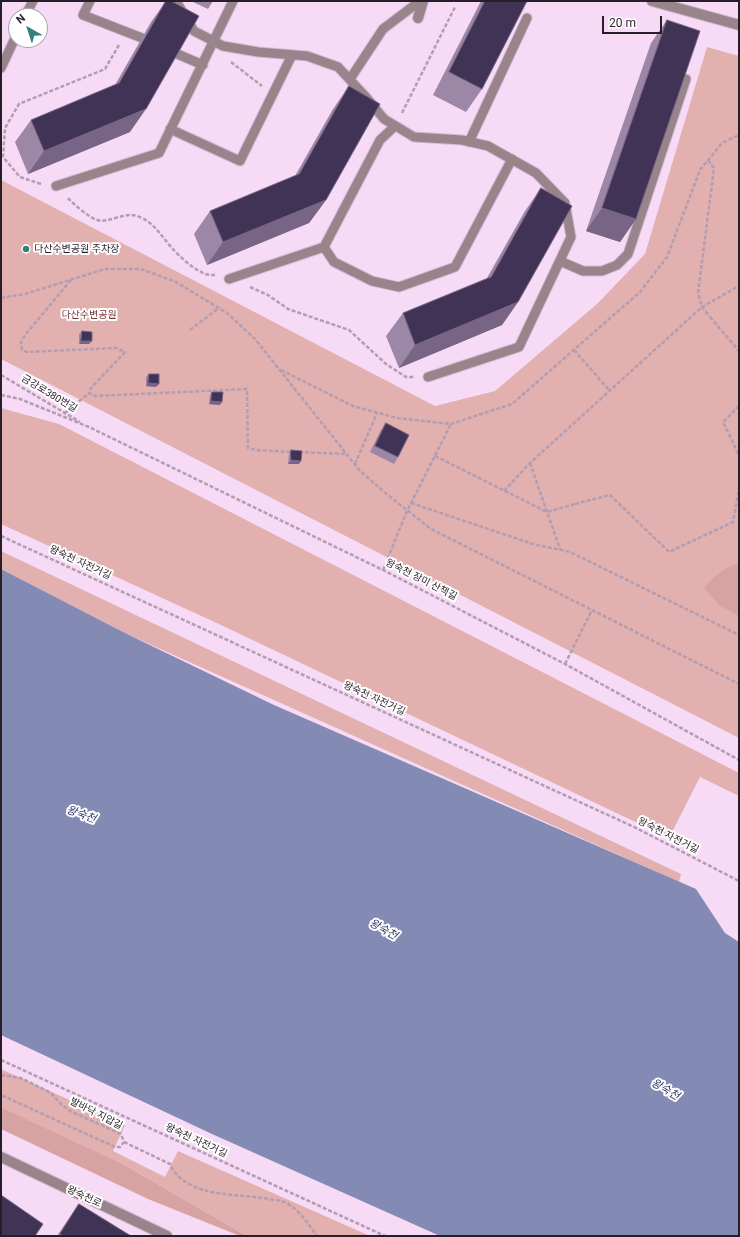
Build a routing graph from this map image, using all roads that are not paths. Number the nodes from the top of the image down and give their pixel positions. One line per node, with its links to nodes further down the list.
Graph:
1 (90, 1): 10 (lane)
2 (176, 1): 11 (lane)
3 (234, 1): 11 (lane)
4 (420, 1): 17 (lane)
5 (423, 1): 7 (street)
6 (652, 1): 9 (street)
7 (418, 18)
8 (527, 18): 21 (lane)
9 (739, 25)
10 (142, 38)
11 (214, 41): 14 (lane); 15 (lane)
12 (10, 48): 16 (lane)
13 (175, 53): 15 (lane)
14 (292, 55): 17 (lane); 20 (lane)
15 (202, 65): 20 (lane)
16 (1, 68)
17 (350, 79): 19 (lane)
18 (686, 79): 25 (lane)
19 (395, 126): 21 (lane); 24 (lane)
20 (170, 129): 23 (lane)
21 (469, 142): 22 (lane)
22 (512, 159): 24 (lane); 25 (lane)
23 (56, 186)
24 (324, 247): 26 (lane)
25 (560, 260): 27 (lane)
26 (229, 279)
27 (428, 377)
28 (1, 1157): 29 (street, 왕숙천로)
29 (168, 1236)

